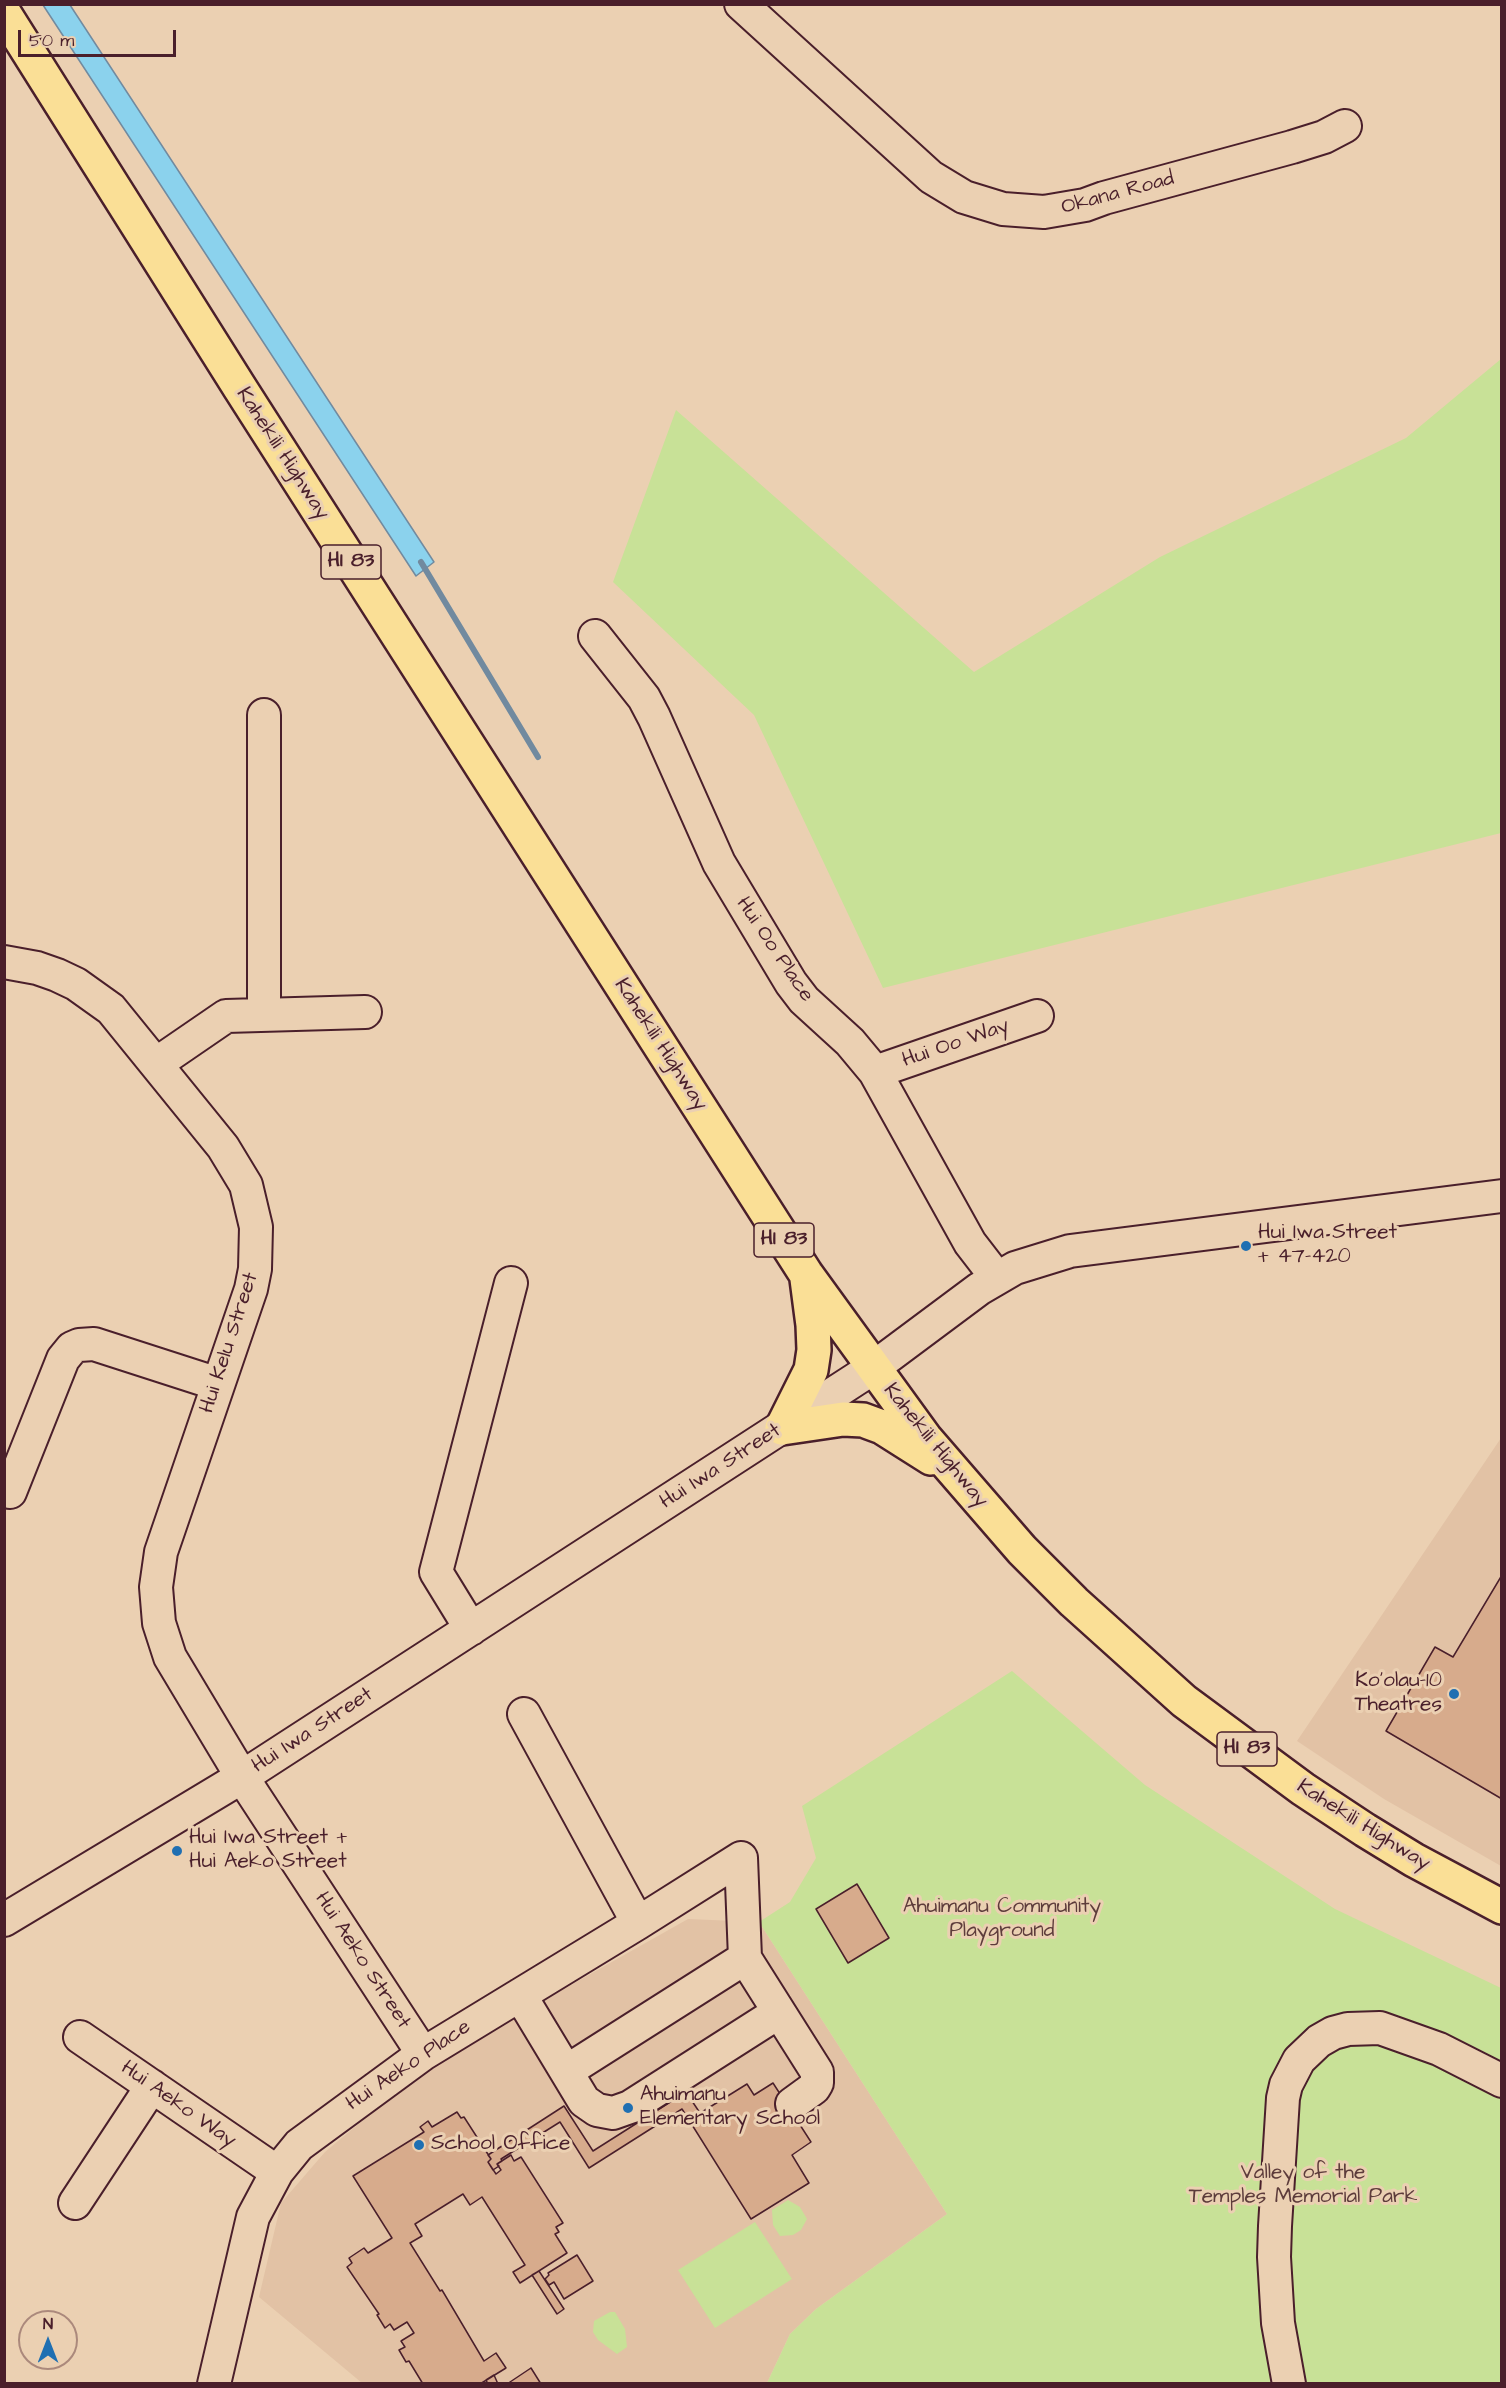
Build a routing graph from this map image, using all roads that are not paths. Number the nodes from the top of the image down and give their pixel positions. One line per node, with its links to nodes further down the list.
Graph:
1 (741, 4): 3 (street, Okana Road)
2 (4, 13): 13 (main road, Kahekili Highway / HI 83)
3 (1345, 126)
4 (595, 636): 11 (street, Hui Oo Place)
5 (264, 715): 8 (street)
6 (4, 962): 10 (street, Hui Kelu Street)
7 (365, 1012): 8 (street)
8 (264, 1015): 10 (street)
9 (1037, 1016): 11 (street, Hui Oo Way)
10 (156, 1064): 17 (street, Hui Kelu Street)
11 (875, 1072): 14 (street, Hui Oo Place)
12 (1502, 1196): 14 (street, Hui Iwa Street)
13 (806, 1274): 16 (main road, Kahekili Highway / HI 83); 18 (main road)
14 (997, 1278): 16 (street, Hui Iwa Street)
15 (511, 1283): 21 (street)
16 (873, 1368): 18 (street, Hui Iwa Street); 19 (main road, Kahekili Highway / HI 83)
17 (218, 1384): 20 (street); 23 (street, Hui Kelu Street)
18 (782, 1428): 19 (main road); 21 (street, Hui Iwa Street)
19 (955, 1474): 24 (main road, Kahekili Highway / HI 83)
20 (10, 1492)
21 (471, 1629): 23 (street, Hui Iwa Street)
22 (524, 1714): 26 (street)
23 (242, 1777): 25 (street, Hui Iwa Street); 31 (street, Hui Aeko Street)
24 (1502, 1907)
25 (4, 1920)
26 (638, 1923): 27 (street, Hui Aeko Place); 28 (street, Hui Aeko Place)
27 (745, 1958): 29 (street); 32 (street)
28 (520, 1995): 31 (street, Hui Aeko Place); 32 (street)
29 (779, 2012): 32 (street); 35 (street)
30 (80, 2037): 34 (street, Hui Aeko Way)
31 (423, 2054): 36 (street, Hui Aeko Place)
32 (567, 2071)
33 (1502, 2081): 39 (street)
34 (152, 2086): 36 (street, Hui Aeko Way); 37 (street)
35 (792, 2104)
36 (277, 2172): 38 (street, Hui Aeko Place)
37 (75, 2203)
38 (214, 2384)
39 (1289, 2384)

